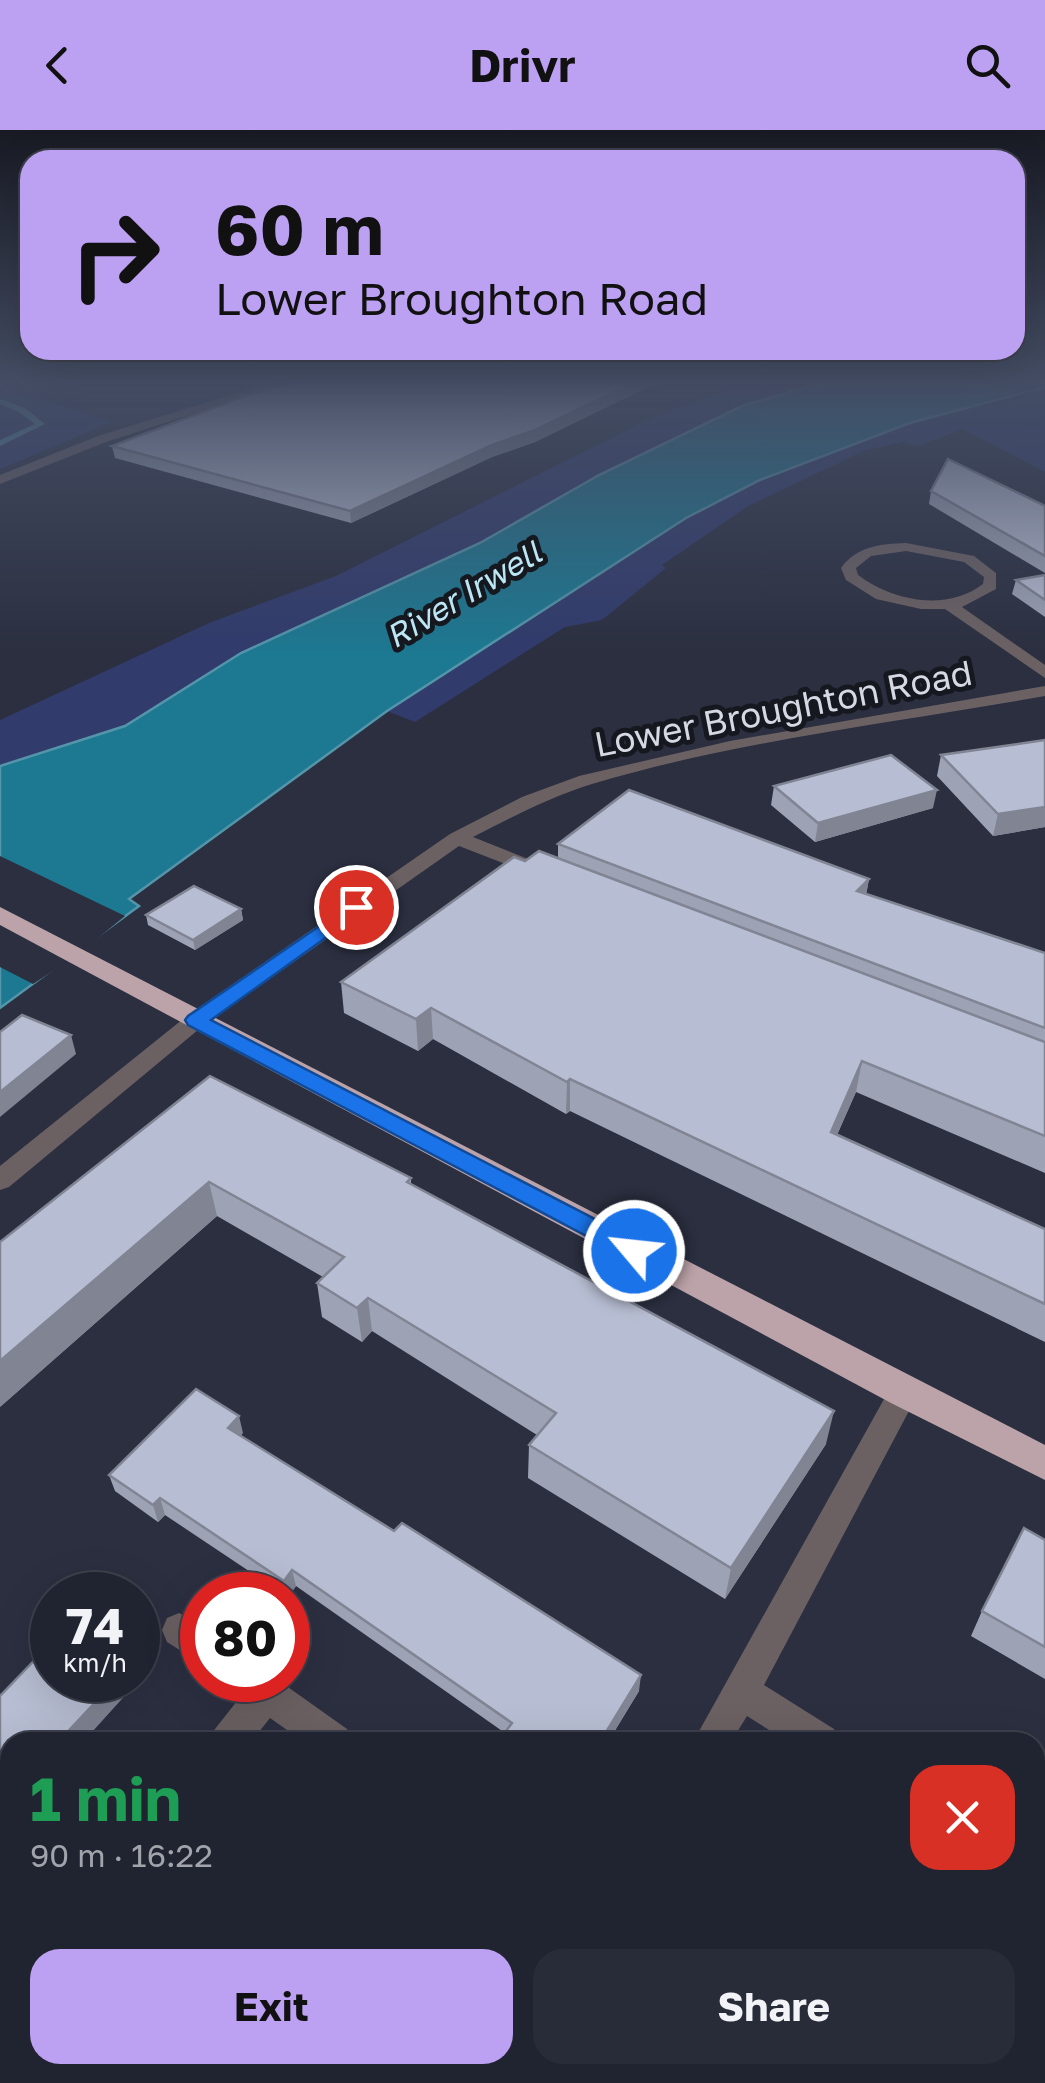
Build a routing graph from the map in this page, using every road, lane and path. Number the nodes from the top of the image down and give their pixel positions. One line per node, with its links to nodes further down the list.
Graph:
1 (948, 604): 1 (street); 2 (street)
2 (1045, 673)
3 (1045, 691): 4 (street, Lower Broughton Road)
4 (457, 838): 5 (street); 7 (street, Lower Broughton Road)
5 (568, 881)
6 (0, 916): 7 (highway)
7 (196, 1020): 8 (street, Lower Broughton Road); 9 (highway)
8 (0, 1180)
9 (904, 1392): 10 (highway); 11 (street)
10 (1045, 1462)
11 (741, 1690): 16 (street); 17 (street)
12 (249, 1702): 14 (street)
13 (279, 1702): 15 (street)
14 (233, 1732)
15 (320, 1732)
16 (717, 1732)
17 (806, 1732)

